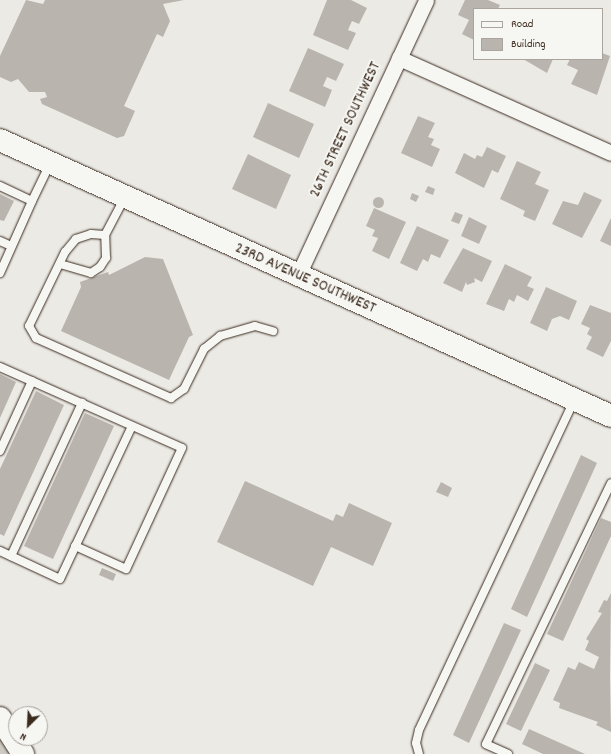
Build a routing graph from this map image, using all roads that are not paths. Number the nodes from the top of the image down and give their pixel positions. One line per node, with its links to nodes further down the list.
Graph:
1 (426, 0): 2 (street, 26TH STREET SOUTHWEST)
2 (399, 58): 4 (street); 14 (street, 26TH STREET SOUTHWEST)
3 (0, 140): 5 (main road, 23RD AVENUE SOUTHWEST)
4 (611, 154)
5 (50, 163): 7 (main road, 23RD AVENUE SOUTHWEST); 8 (lane)
6 (1, 188): 8 (lane)
7 (125, 197): 9 (lane); 14 (main road, 23RD AVENUE SOUTHWEST)
8 (32, 201): 11 (lane)
9 (105, 235): 12 (lane); 12 (lane)
10 (0, 241): 11 (lane)
11 (12, 246): 13 (lane)
12 (60, 264): 15 (lane)
13 (0, 273)
14 (298, 275): 18 (main road, 23RD AVENUE SOUTHWEST)
15 (273, 331)
16 (0, 367): 17 (lane)
17 (32, 381): 19 (lane); 22 (lane)
18 (574, 400): 20 (main road, 23RD AVENUE SOUTHWEST); 30 (lane)
19 (82, 403): 21 (lane); 27 (lane)
20 (611, 416)
21 (132, 426): 25 (lane); 25 (lane)
22 (0, 451)
23 (611, 483): 24 (lane)
24 (609, 495): 31 (lane)
25 (76, 546): 27 (lane)
26 (0, 551): 27 (lane)
27 (11, 556)
28 (0, 718): 29 (main road)
29 (23, 754)
30 (419, 754)
31 (508, 754)

